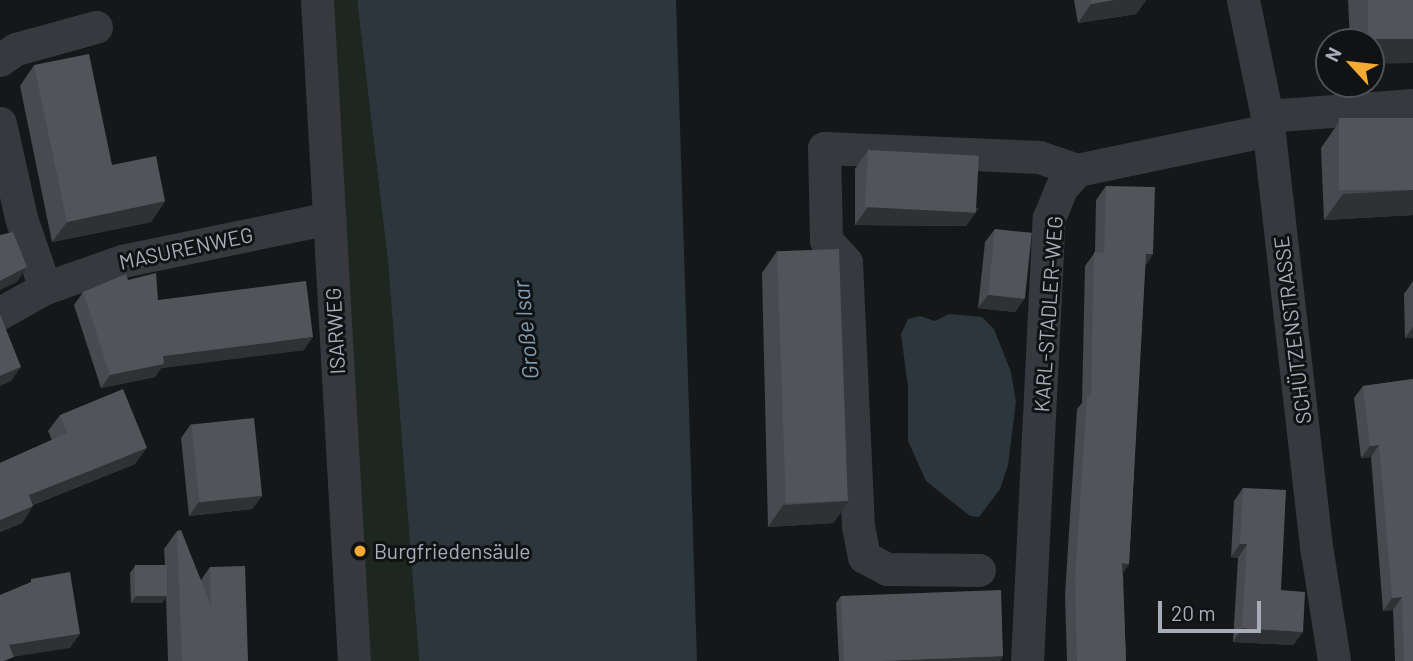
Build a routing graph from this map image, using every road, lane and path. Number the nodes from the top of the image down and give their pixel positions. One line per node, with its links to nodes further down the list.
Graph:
1 (317, 0): 9 (street, ISARWEG)
2 (1243, 0): 7 (street, SCHÜTZENSTRASSE)
3 (96, 27): 4 (street)
4 (0, 60)
5 (1413, 105): 7 (street)
6 (0, 123): 10 (street)
7 (1268, 123): 8 (street); 15 (street, SCHÜTZENSTRASSE)
8 (1077, 170): 12 (street); 14 (street, KARL-STADLER-WEG)
9 (330, 218): 10 (street, MASURENWEG); 13 (street, ISARWEG)
10 (45, 288): 11 (street, MASURENWEG)
11 (0, 313)
12 (979, 570)
13 (354, 661)
14 (1027, 661)
15 (1334, 661)

